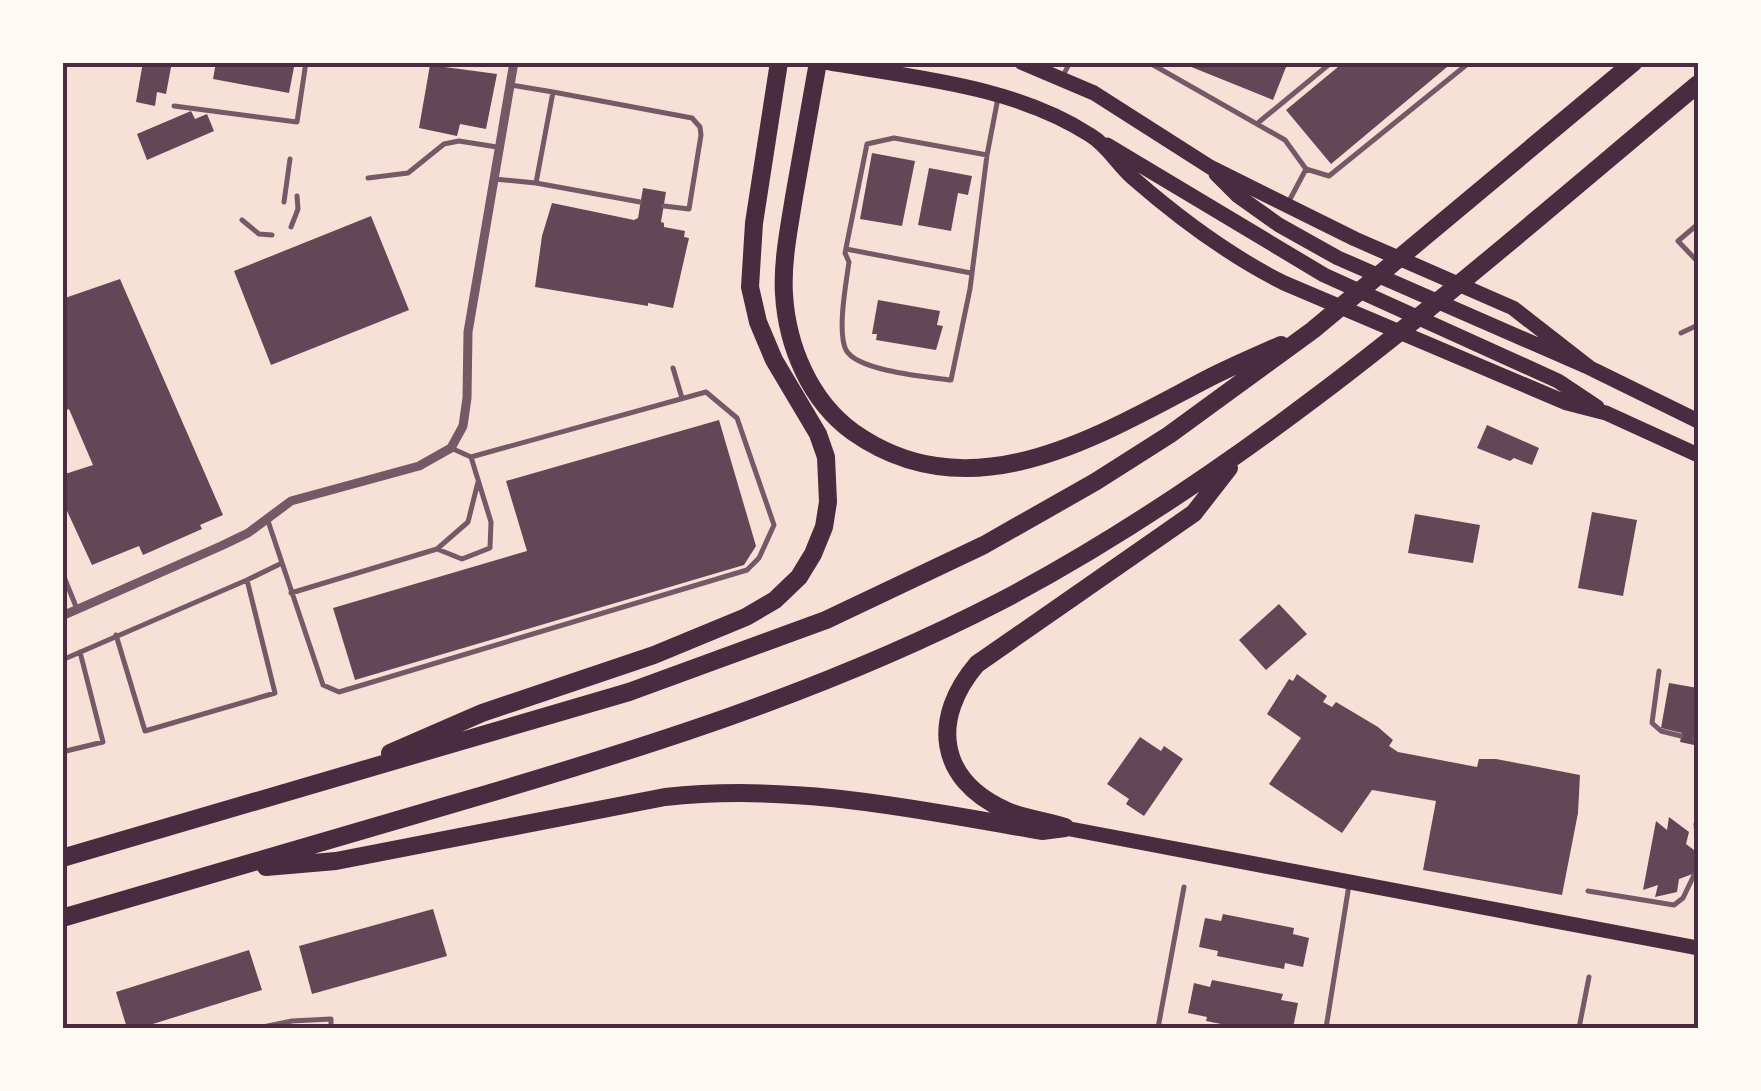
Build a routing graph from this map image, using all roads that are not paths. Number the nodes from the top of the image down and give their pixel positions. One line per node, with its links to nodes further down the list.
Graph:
1 (306, 62): 16 (lane)
2 (514, 62): 12 (street)
3 (779, 62): 66 (highway)
4 (821, 62): 15 (main road); 40 (highway)
5 (1020, 62): 11 (main road)
6 (1070, 62): 11 (lane)
7 (1148, 62): 17 (lane)
8 (1332, 62): 17 (lane)
9 (1470, 62): 23 (lane)
10 (1634, 62): 40 (highway)
11 (1062, 78): 22 (main road)
12 (511, 84): 14 (lane); 19 (street)
13 (1698, 84): 48 (highway)
14 (553, 92): 26 (lane); 31 (lane)
15 (999, 95): 18 (main road); 20 (lane)
16 (174, 106)
17 (1259, 122): 23 (lane)
18 (1095, 138): 45 (main road); 45 (main road)
19 (500, 147): 24 (lane); 25 (street)
20 (987, 155): 36 (lane); 38 (lane)
21 (290, 159): 28 (lane)
22 (1210, 168): 30 (main road); 43 (main road)
23 (1306, 169): 30 (lane)
24 (368, 178)
25 (494, 180): 26 (lane); 47 (street)
26 (536, 183): 29 (lane)
27 (297, 196): 34 (lane)
28 (284, 202)
29 (640, 202)
30 (1288, 204): 43 (main road)
31 (664, 206)
32 (242, 220): 35 (lane)
33 (1698, 224): 37 (lane)
34 (291, 227)
35 (272, 235)
36 (846, 249): 38 (lane); 38 (lane)
37 (1698, 262)
38 (972, 274)
39 (1698, 325): 41 (lane)
40 (1313, 330): 66 (highway)
41 (1681, 333)
42 (673, 368): 44 (lane)
43 (1590, 368): 46 (main road)
44 (682, 398): 50 (lane); 57 (lane)
45 (1606, 413): 49 (main road)
46 (1698, 421)
47 (451, 448): 50 (lane); 52 (street)
48 (1240, 454): 68 (highway); 71 (highway)
49 (1698, 454)
50 (470, 457): 51 (lane)
51 (478, 481): 53 (lane); 53 (lane)
52 (267, 517): 54 (lane); 58 (street)
53 (437, 549): 57 (lane)
54 (281, 564): 56 (lane); 57 (lane)
55 (63, 573): 58 (lane)
56 (247, 580): 60 (lane); 60 (lane)
57 (291, 593)
58 (77, 609): 59 (street)
59 (62, 616)
60 (116, 636): 61 (lane)
61 (80, 652): 62 (lane); 65 (lane)
62 (62, 660)
63 (1660, 672): 64 (lane)
64 (1681, 736)
65 (62, 752)
66 (321, 782): 70 (highway)
67 (1696, 824): 69 (lane)
68 (1065, 828): 71 (highway); 73 (main road)
69 (1698, 846)
70 (62, 858)
71 (226, 870): 76 (highway)
72 (1695, 872): 75 (lane)
73 (1350, 882): 77 (main road); 82 (lane)
74 (1184, 887): 81 (lane)
75 (1588, 891)
76 (62, 918)
77 (1698, 948)
78 (1589, 977): 83 (lane)
79 (258, 1028): 80 (lane)
80 (332, 1028)
81 (1158, 1028)
82 (1326, 1028)
83 (1579, 1028)

